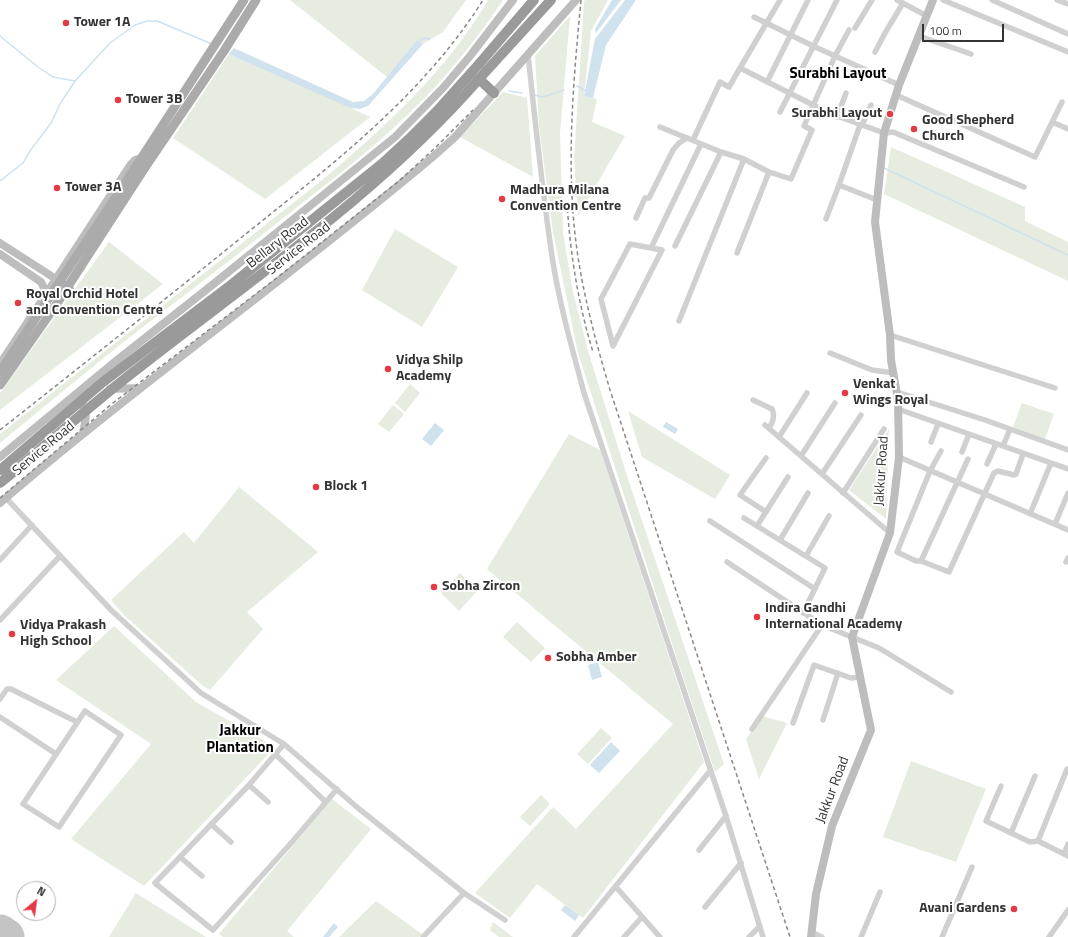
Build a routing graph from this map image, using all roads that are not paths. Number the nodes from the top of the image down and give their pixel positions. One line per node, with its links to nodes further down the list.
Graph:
1 (244, 0): 18 (main road)
2 (256, 0): 21 (main road)
3 (513, 0): 78 (street)
4 (534, 0): 113 (highway, Bellary Road, bridge)
5 (551, 0): 36 (highway, Bellary Road)
6 (780, 0): 22 (street)
7 (808, 0): 26 (street)
8 (837, 0): 28 (street)
9 (872, 0): 23 (street)
10 (897, 0): 16 (street)
11 (933, 0): 19 (street, Jakkur Road)
12 (943, 0): 30 (street)
13 (992, 0): 25 (street)
14 (1057, 0): 17 (street)
15 (574, 3): 31 (street, Service Road)
16 (903, 3): 19 (street); 29 (street)
17 (1068, 4)
18 (235, 15): 21 (main road); 34 (main road)
19 (927, 16): 27 (street, Jakkur Road)
20 (754, 17): 22 (street)
21 (243, 21): 34 (main road)
22 (767, 23): 26 (street); 35 (street)
23 (855, 28)
24 (849, 30): 33 (street)
25 (1068, 34)
26 (790, 35): 28 (street); 37 (street)
27 (919, 36): 32 (street); 38 (street, Jakkur Road)
28 (813, 46): 33 (street); 41 (street)
29 (875, 52)
30 (1068, 52)
31 (528, 54): 39 (street, Service Road); 158 (street)
32 (971, 54)
33 (835, 56): 38 (street); 44 (street)
34 (208, 65): 57 (main road); 58 (main road)
35 (740, 68): 37 (street); 54 (street)
36 (479, 79): 39 (highway); 118 (highway, Bellary Road, bridge)
37 (766, 82): 41 (street)
38 (899, 85): 42 (street, Jakkur Road)
39 (494, 93): 82 (street, Service Road)
40 (846, 93): 47 (street)
41 (790, 94): 44 (street); 46 (street)
42 (896, 95): 48 (street); 52 (street, Jakkur Road)
43 (1062, 102): 48 (street)
44 (813, 105): 47 (street); 60 (street)
45 (871, 105): 49 (street)
46 (780, 112)
47 (838, 116): 49 (street)
48 (1052, 122): 51 (street)
49 (861, 125): 52 (street); 61 (street)
50 (660, 127): 53 (street)
51 (1068, 129)
52 (884, 133): 62 (street); 63 (street, Jakkur Road)
53 (687, 138): 54 (street); 64 (street)
54 (693, 140): 55 (street)
55 (701, 144): 56 (street); 68 (street)
56 (722, 152): 59 (street); 67 (street)
57 (155, 154): 72 (street); 81 (main road, bridge)
58 (141, 158): 71 (street); 73 (main road, bridge)
59 (744, 159): 60 (street); 74 (street)
60 (769, 172): 69 (street)
61 (840, 185): 63 (street); 65 (street)
62 (1024, 187)
63 (877, 200): 75 (street, Jakkur Road)
64 (636, 218)
65 (826, 219)
66 (0, 243): 71 (street)
67 (675, 246)
68 (651, 248): 68 (street)
69 (737, 253)
70 (0, 254): 73 (street, bridge)
71 (56, 279): 72 (street); 77 (street)
72 (70, 289): 84 (street)
73 (46, 303): 79 (main road, bridge)
74 (679, 321)
75 (890, 335): 80 (street, Jakkur Road); 83 (street)
76 (830, 353): 80 (street)
77 (0, 364)
78 (111, 365): 82 (street); 89 (street)
79 (0, 372)
80 (894, 373): 85 (street, Jakkur Road)
81 (0, 385)
82 (140, 388): 95 (street, Service Road)
83 (1055, 388)
84 (0, 390)
85 (897, 392): 90 (street, Jakkur Road); 94 (street)
86 (807, 393): 97 (street)
87 (753, 400): 97 (street)
88 (835, 403): 105 (street)
89 (61, 407): 95 (street); 106 (street)
90 (898, 410): 92 (street); 107 (street, Jakkur Road)
91 (862, 415): 115 (street)
92 (938, 424): 96 (street); 98 (street)
93 (884, 429): 120 (street)
94 (1010, 429): 100 (street); 101 (street)
95 (83, 433): 123 (street, Service Road)
96 (969, 434): 99 (street); 103 (street)
97 (779, 437): 105 (street)
98 (931, 442)
99 (996, 444): 100 (street); 111 (street)
100 (1003, 446): 104 (street)
101 (1068, 450)
102 (941, 451): 114 (street)
103 (962, 452)
104 (1023, 454): 110 (street); 122 (street)
105 (801, 456): 115 (street)
106 (0, 457)
107 (899, 457): 114 (street); 133 (street, Jakkur Road)
108 (766, 458): 124 (street)
109 (968, 459): 117 (street)
110 (1051, 463): 112 (street); 125 (street)
111 (987, 464)
112 (1068, 469)
113 (0, 470)
114 (930, 471): 117 (street); 138 (street)
115 (822, 474): 120 (street)
116 (788, 477): 124 (street)
117 (957, 482): 122 (street); 138 (street)
118 (0, 483)
119 (808, 493): 134 (street)
120 (843, 493): 133 (street)
121 (1068, 493): 129 (street)
122 (984, 494): 125 (street); 138 (street)
123 (3, 500): 130 (street)
124 (766, 512): 131 (street)
125 (1030, 514): 129 (street)
126 (829, 516): 136 (street)
127 (744, 518): 131 (street)
128 (710, 521): 140 (street)
129 (1055, 524): 132 (street)
130 (32, 525): 135 (street); 137 (street)
131 (757, 526): 134 (street)
132 (1068, 530)
133 (890, 533): 144 (street, Jakkur Road)
134 (780, 540): 136 (street)
135 (60, 556): 142 (street); 154 (street)
136 (806, 556): 140 (street)
137 (0, 560)
138 (921, 561)
139 (727, 562): 141 (street)
140 (815, 589): 141 (street)
141 (803, 613): 143 (street)
142 (0, 620)
143 (822, 625): 144 (street); 153 (street)
144 (852, 637): 146 (street, Jakkur Road); 147 (street)
145 (838, 673): 146 (street); 150 (street); 152 (street)
146 (860, 677): 185 (street, Jakkur Road)
147 (951, 692)
148 (0, 699): 151 (street)
149 (0, 717): 155 (street)
150 (823, 720)
151 (77, 722): 155 (street); 155 (street)
152 (793, 723)
153 (752, 729)
154 (284, 744): 156 (street); 162 (street)
155 (56, 754)
156 (275, 754): 160 (street); 164 (street)
157 (1067, 769): 168 (street)
158 (710, 771): 165 (street); 177 (street)
159 (1035, 776): 167 (street)
160 (249, 785): 163 (street); 166 (street)
161 (1001, 786): 167 (street)
162 (336, 789): 164 (street); 179 (street)
163 (268, 802)
164 (326, 802): 173 (street)
165 (726, 816): 171 (street); 174 (street)
166 (211, 824): 169 (street); 173 (street)
167 (1011, 833): 168 (street)
168 (1038, 841): 172 (street)
169 (231, 842)
170 (1068, 844): 172 (street)
171 (699, 850)
172 (1066, 855)
173 (180, 857): 176 (street)
174 (741, 863): 180 (street); 184 (street)
175 (972, 867): 194 (street)
176 (202, 876)
177 (616, 887): 182 (street); 187 (street)
178 (880, 892): 193 (street)
179 (464, 893): 183 (street); 186 (street)
180 (705, 907)
181 (1068, 910): 195 (street)
182 (642, 917): 188 (street); 189 (street)
183 (505, 920)
184 (760, 926): 190 (street); 191 (street)
185 (811, 935): 192 (street)
186 (423, 937)
187 (574, 937)
188 (624, 937)
189 (660, 937)
190 (749, 937)
191 (763, 937)
192 (822, 937)
193 (861, 937)
194 (942, 937)
195 (1049, 937)

